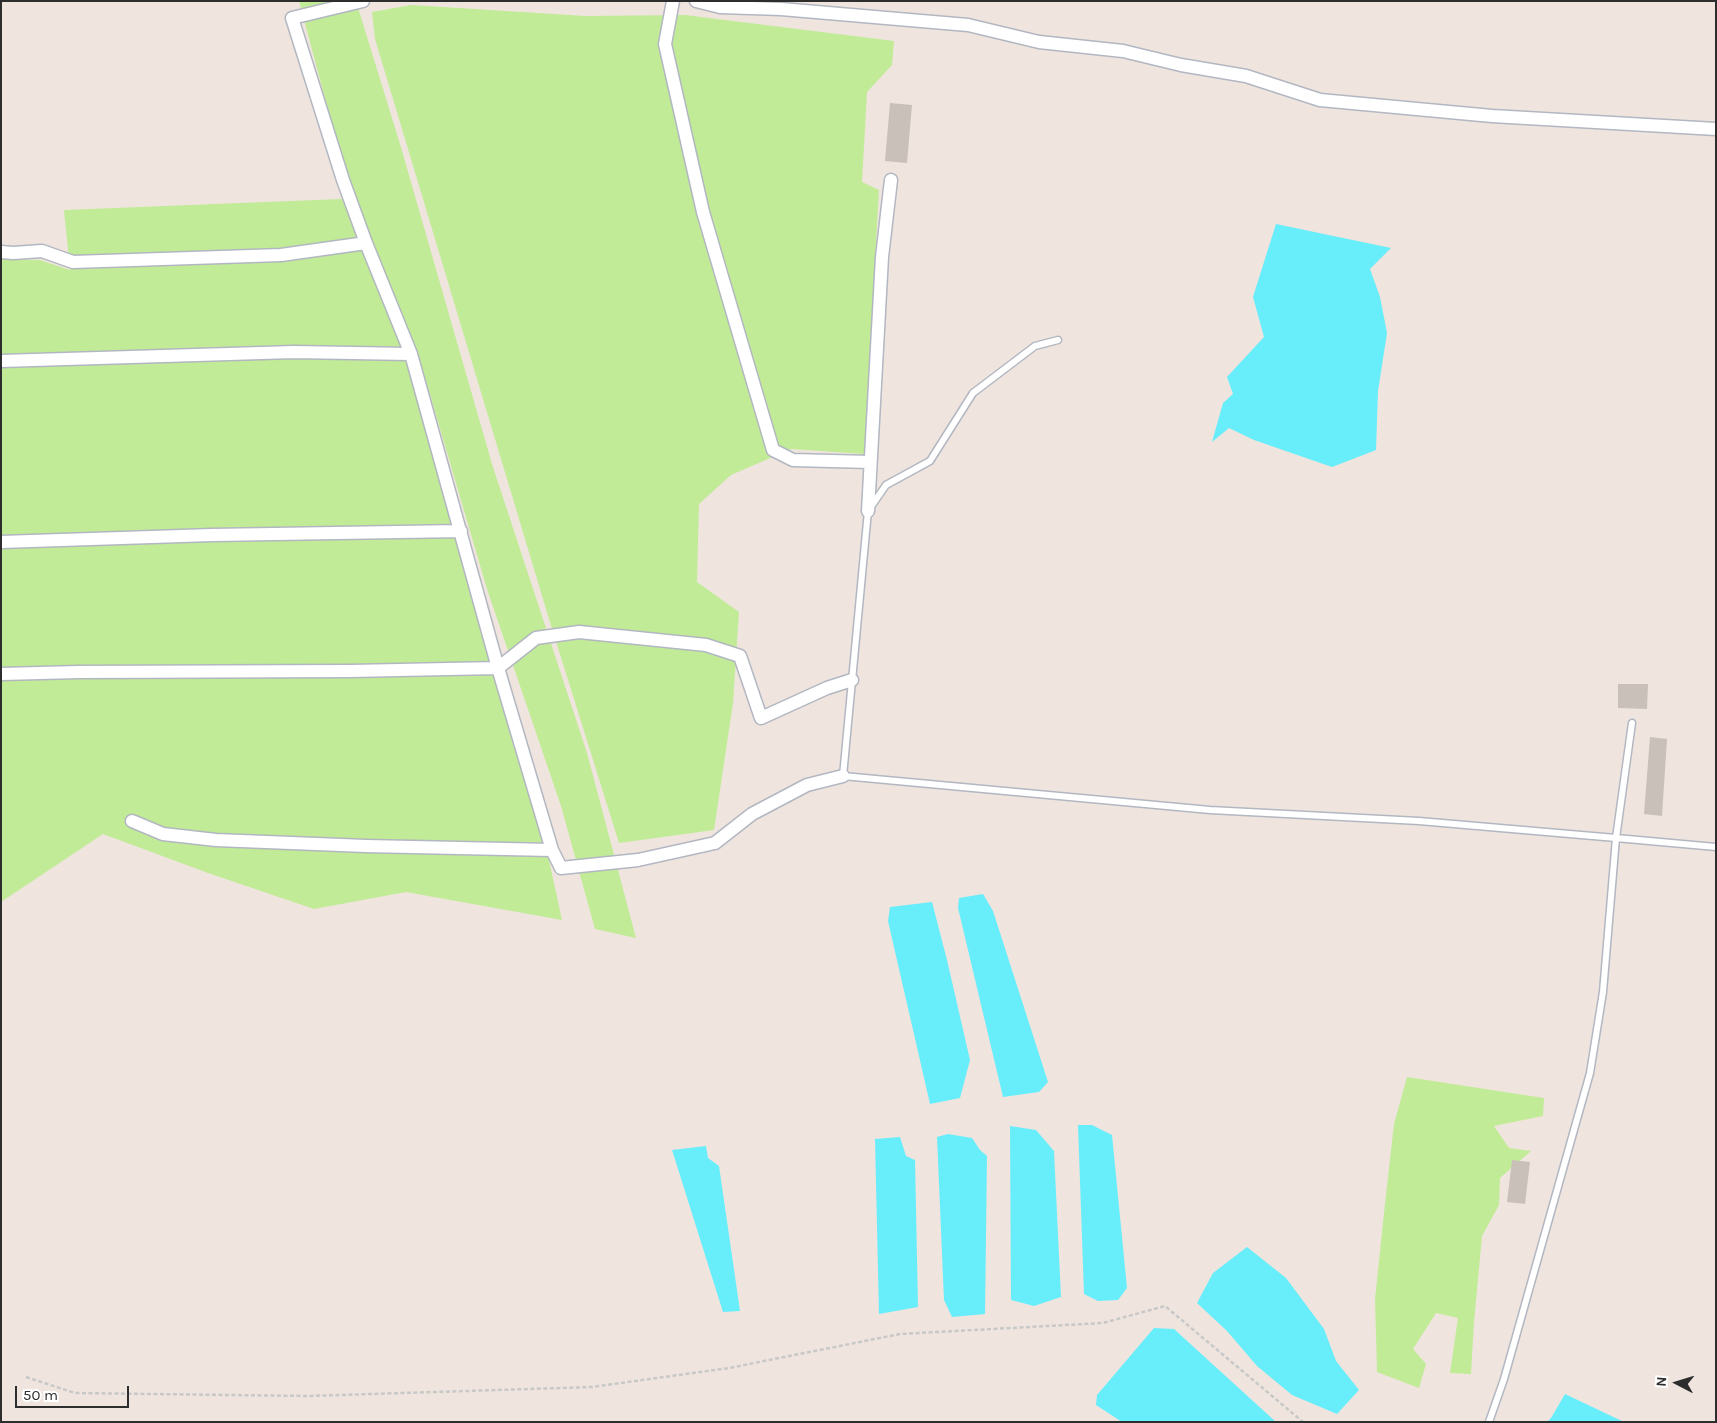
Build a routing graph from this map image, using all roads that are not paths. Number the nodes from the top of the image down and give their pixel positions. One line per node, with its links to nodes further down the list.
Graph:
1 (362, 1): 6 (street)
2 (673, 1): 11 (street)
3 (696, 1): 4 (street)
4 (1716, 129)
5 (891, 180): 11 (street)
6 (366, 243): 7 (street); 9 (street)
7 (1, 252)
8 (1058, 340): 12 (lane)
9 (411, 354): 10 (street); 13 (street)
10 (1, 360)
11 (870, 462): 12 (street)
12 (868, 511): 17 (lane)
13 (461, 531): 14 (street); 15 (street)
14 (1, 542)
15 (498, 668): 16 (street); 17 (street); 23 (street)
16 (1, 674)
17 (852, 680): 19 (lane)
18 (1632, 723): 21 (lane)
19 (843, 776): 21 (lane); 23 (street)
20 (132, 821): 23 (street)
21 (1616, 838): 22 (lane); 24 (lane)
22 (1716, 847)
23 (552, 850)
24 (1489, 1422)

